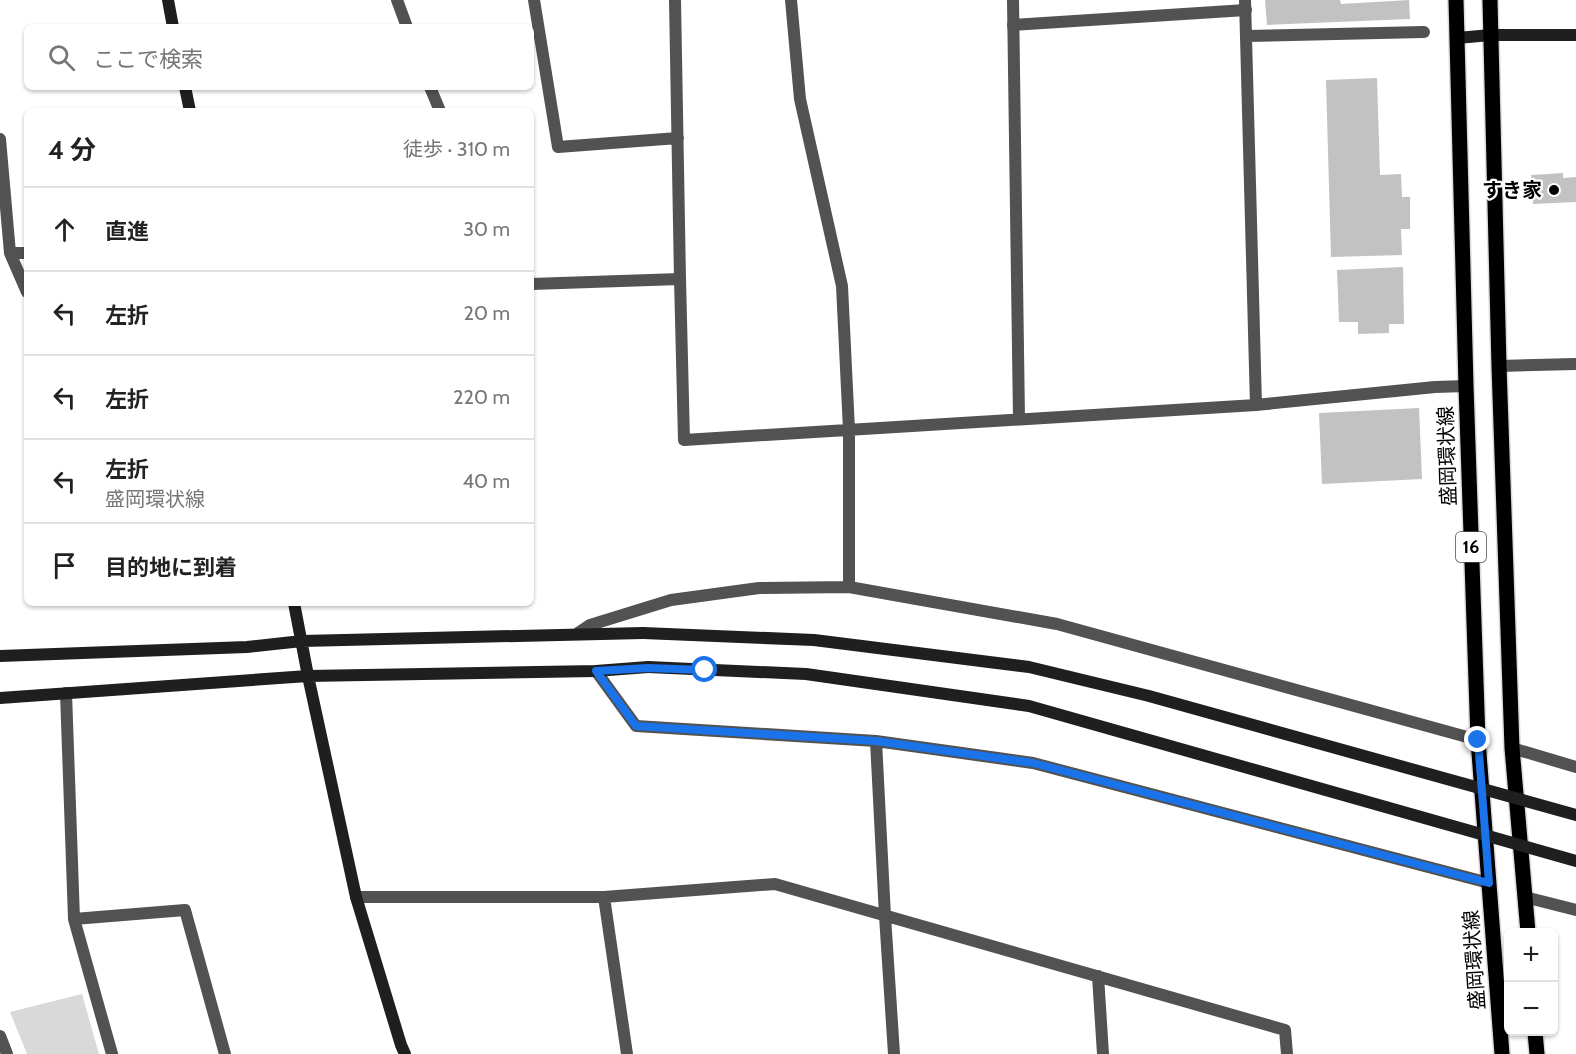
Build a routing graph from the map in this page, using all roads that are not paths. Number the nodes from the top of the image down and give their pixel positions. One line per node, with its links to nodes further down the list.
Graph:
1 (168, 0): 10 (street)
2 (396, 0): 11 (street)
3 (534, 0): 22 (street)
4 (675, 0): 22 (street)
5 (791, 0): 34 (street)
6 (1013, 0): 12 (street)
7 (1456, 0): 17 (main road, 盛岡環状線 / 16)
8 (1490, 0): 14 (main road, 16)
9 (1245, 5): 12 (street); 16 (street)
10 (172, 24)
11 (406, 24)
12 (1013, 25): 33 (street)
13 (1424, 32): 16 (street)
14 (1491, 35): 15 (street); 17 (street); 30 (main road, 16)
15 (1576, 35)
16 (1247, 36): 32 (street)
17 (1457, 38): 31 (main road, 盛岡環状線 / 16)
18 (186, 90): 20 (street)
19 (431, 90): 21 (street)
20 (190, 108)
21 (439, 108)
22 (678, 138): 26 (street)
23 (0, 140): 24 (street)
24 (10, 253): 25 (street); 28 (street)
25 (24, 253)
26 (680, 279): 27 (street); 34 (street)
27 (534, 284)
28 (24, 285)
29 (1576, 364): 30 (street)
30 (1499, 366): 46 (main road, 16)
31 (1466, 386): 32 (street); 44 (main road, 盛岡環状線 / 16)
32 (1256, 405): 33 (street)
33 (1019, 419): 34 (street)
34 (849, 430): 35 (street)
35 (849, 587): 37 (street); 44 (street)
36 (295, 606): 38 (street)
37 (578, 633): 38 (street); 48 (street, bridge)
38 (302, 641): 39 (street); 41 (street)
39 (0, 656)
40 (596, 671): 41 (street); 45 (street); 49 (street, bridge)
41 (308, 676): 42 (street); 51 (street)
42 (66, 693): 43 (street); 56 (street)
43 (0, 698)
44 (1478, 740): 50 (main road, 盛岡環状線 / 16)
45 (876, 741): 50 (street); 55 (street)
46 (1512, 748): 47 (street); 53 (main road, 16)
47 (1576, 767)
48 (1576, 815)
49 (1576, 861)
50 (1489, 883): 69 (main road, 盛岡環状線 / 16)
51 (356, 897): 52 (street); 64 (street)
52 (604, 897): 55 (street); 65 (street)
53 (1525, 897): 54 (street); 57 (main road, 16)
54 (1576, 910)
55 (885, 916): 58 (street); 66 (street)
56 (74, 919): 62 (street); 63 (street)
57 (1528, 928)
58 (1098, 976): 67 (street); 68 (street)
59 (0, 1036): 61 (street)
60 (1535, 1036): 70 (main road)
61 (8, 1054)
62 (112, 1054)
63 (225, 1054)
64 (405, 1054)
65 (627, 1054)
66 (894, 1054)
67 (1103, 1054)
68 (1287, 1054)
69 (1502, 1054)
70 (1537, 1054)

